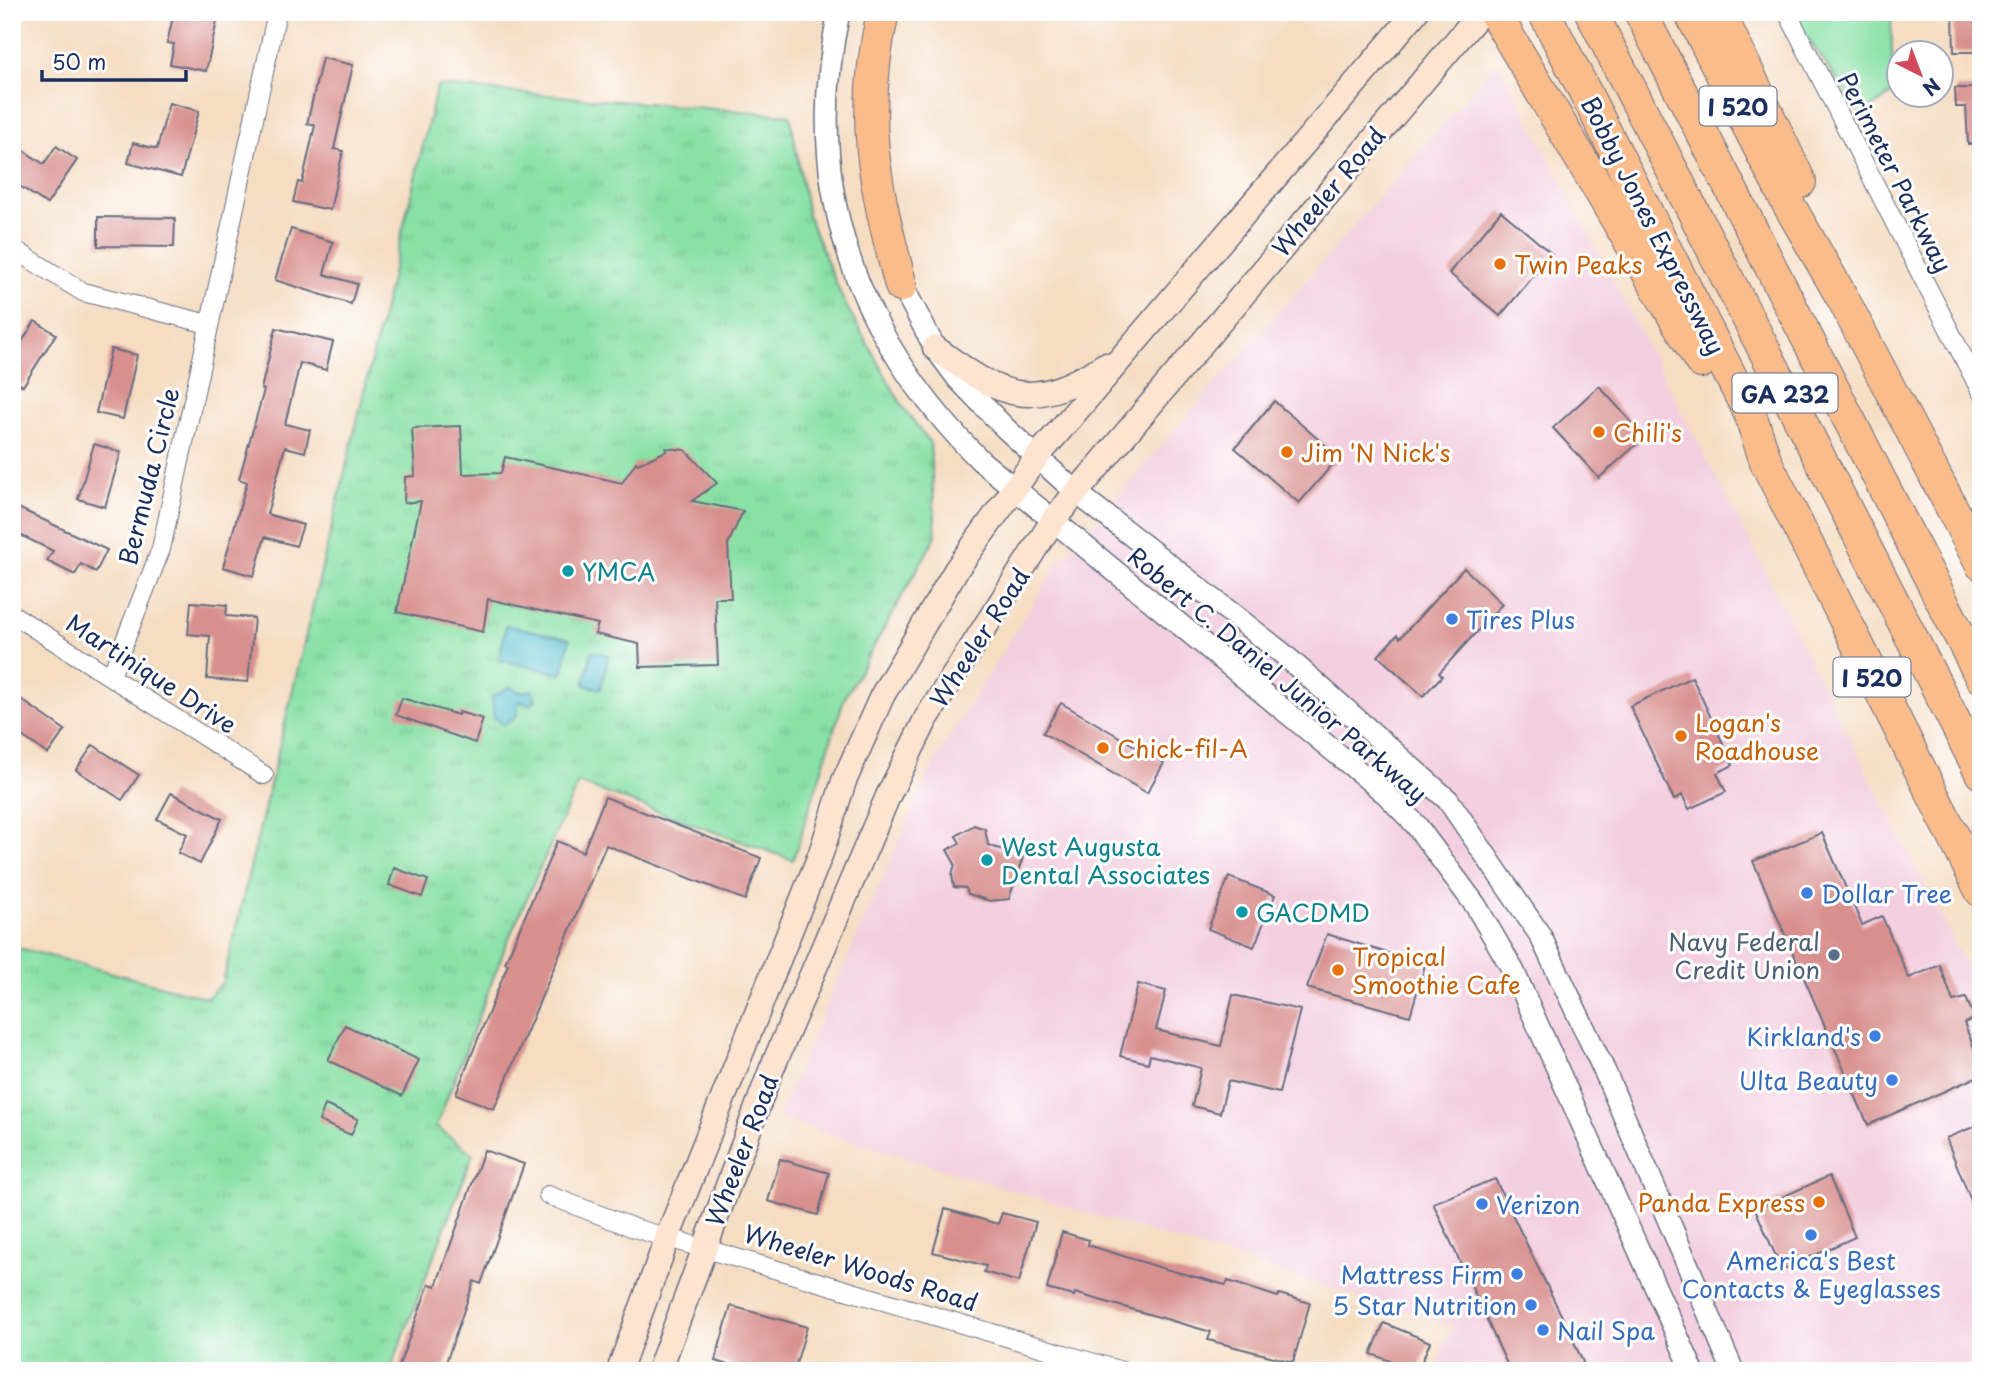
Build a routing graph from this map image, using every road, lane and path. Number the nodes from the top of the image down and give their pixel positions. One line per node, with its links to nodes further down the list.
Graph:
1 (276, 12): 16 (street, Bermuda Circle)
2 (839, 12): 22 (street, Robert C. Daniel Junior Parkway)
3 (872, 12): 14 (street, Robert C. Daniel Junior Parkway)
4 (883, 12): 14 (highway)
5 (1416, 12): 18 (main road, Wheeler Road)
6 (1544, 12): 21 (highway, Bobby Jones Expressway / I 520)
7 (1591, 12): 29 (highway, Bobby Jones Expressway / GA 232)
8 (1640, 12): 28 (highway, GA 232)
9 (1690, 12): 15 (highway, I 520)
10 (1719, 12): 15 (highway)
11 (1787, 12): 19 (street, Perimeter Parkway)
12 (1482, 17): 21 (highway); 23 (main road, Wheeler Road)
13 (12, 248): 16 (street)
14 (901, 286): 17 (street, Robert C. Daniel Junior Parkway)
15 (1843, 299): 25 (highway, I 520)
16 (208, 324): 27 (street, Bermuda Circle)
17 (935, 348): 18 (main road); 20 (street, Robert C. Daniel Junior Parkway)
18 (1129, 349): 20 (main road, Wheeler Road)
19 (1981, 392)
20 (1037, 457): 22 (main road, Wheeler Road); 23 (street, Robert C. Daniel Junior Parkway)
21 (1766, 463): 31 (highway, Bobby Jones Expressway / I 520)
22 (1014, 488): 24 (street, Robert C. Daniel Junior Parkway); 33 (main road, Wheeler Road)
23 (1077, 493): 24 (main road, Wheeler Road); 39 (street, Robert C. Daniel Junior Parkway)
24 (1054, 519): 34 (main road, Wheeler Road); 38 (street, Robert C. Daniel Junior Parkway)
25 (1981, 564)
26 (12, 614): 27 (street, Martinique Drive)
27 (111, 676): 30 (street, Martinique Drive)
28 (1981, 677)
29 (1981, 773)
30 (264, 775)
31 (1981, 891)
32 (548, 1195): 33 (street, Wheeler Woods Road)
33 (668, 1236): 34 (street, Wheeler Woods Road); 35 (main road, Wheeler Road)
34 (705, 1246): 36 (main road, Wheeler Road); 37 (street, Wheeler Woods Road)
35 (619, 1371)
36 (659, 1371)
37 (1122, 1371)
38 (1693, 1371)
39 (1733, 1371)

